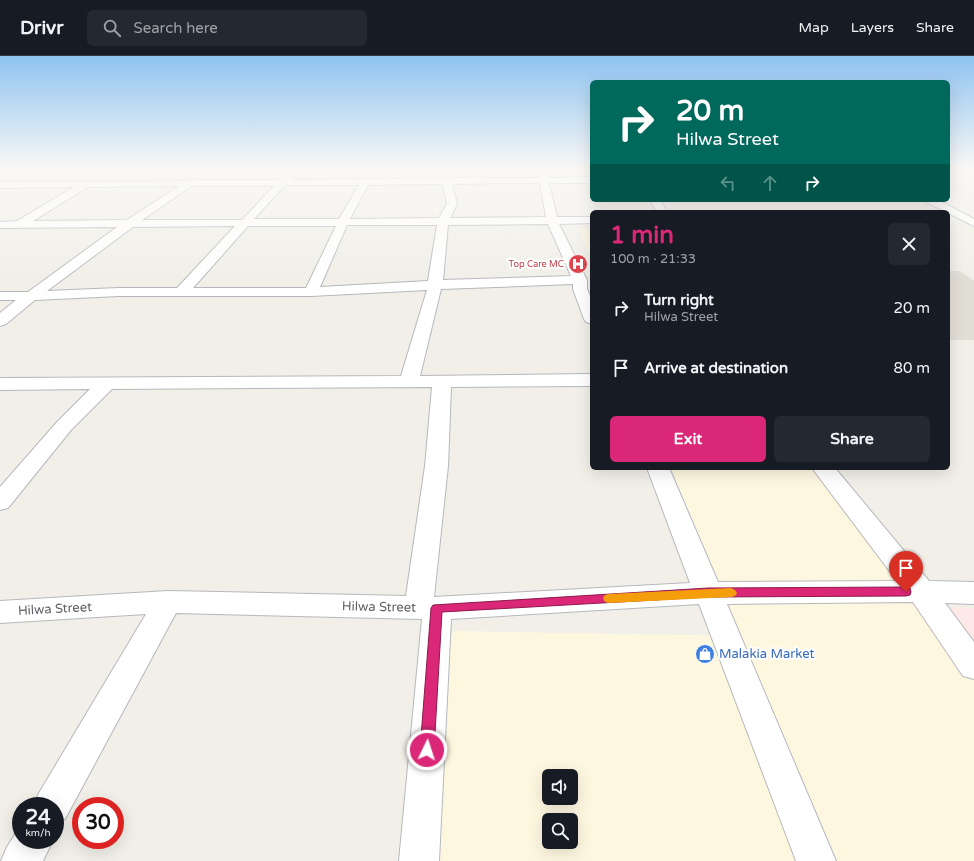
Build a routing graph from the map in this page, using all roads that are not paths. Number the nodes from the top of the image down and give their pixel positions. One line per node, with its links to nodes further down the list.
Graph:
1 (49, 207): 17 (street)
2 (156, 207): 13 (street)
3 (260, 207): 12 (street)
4 (351, 207): 11 (street)
5 (451, 207): 10 (street)
6 (549, 207): 8 (street)
7 (950, 211): 15 (street)
8 (552, 220): 9 (street); 10 (street); 19 (street)
9 (590, 220)
10 (443, 221): 11 (street); 20 (street)
11 (343, 222): 12 (street); 22 (street)
12 (245, 223): 13 (street); 21 (street)
13 (130, 224): 17 (street); 24 (street)
14 (954, 224): 15 (street)
15 (974, 224)
16 (0, 225): 17 (street)
17 (19, 225): 18 (street)
18 (0, 237)
19 (580, 280): 20 (street); 25 (street)
20 (435, 285): 22 (street); 28 (street)
21 (181, 292): 22 (street); 24 (street)
22 (311, 292)
23 (0, 296): 24 (street)
24 (30, 296): 26 (street)
25 (590, 314)
26 (0, 321)
27 (590, 380): 29 (street)
28 (409, 381): 29 (street); 31 (street)
29 (442, 381): 39 (street)
30 (0, 384): 31 (street)
31 (107, 384): 34 (street)
32 (659, 470): 36 (street)
33 (825, 470): 35 (street)
34 (0, 502)
35 (921, 591): 36 (street, Hilwa Street); 37 (street, Hilwa Street); 41 (street)
36 (708, 593): 39 (street, Hilwa Street); 46 (street)
37 (974, 593)
38 (168, 602): 39 (street, Hilwa Street); 40 (street, Hilwa Street); 42 (street)
39 (427, 608): 45 (street)
40 (0, 612)
41 (974, 666)
42 (57, 797)
43 (28, 849): 44 (street)
44 (21, 861)
45 (419, 861)
46 (816, 861)

